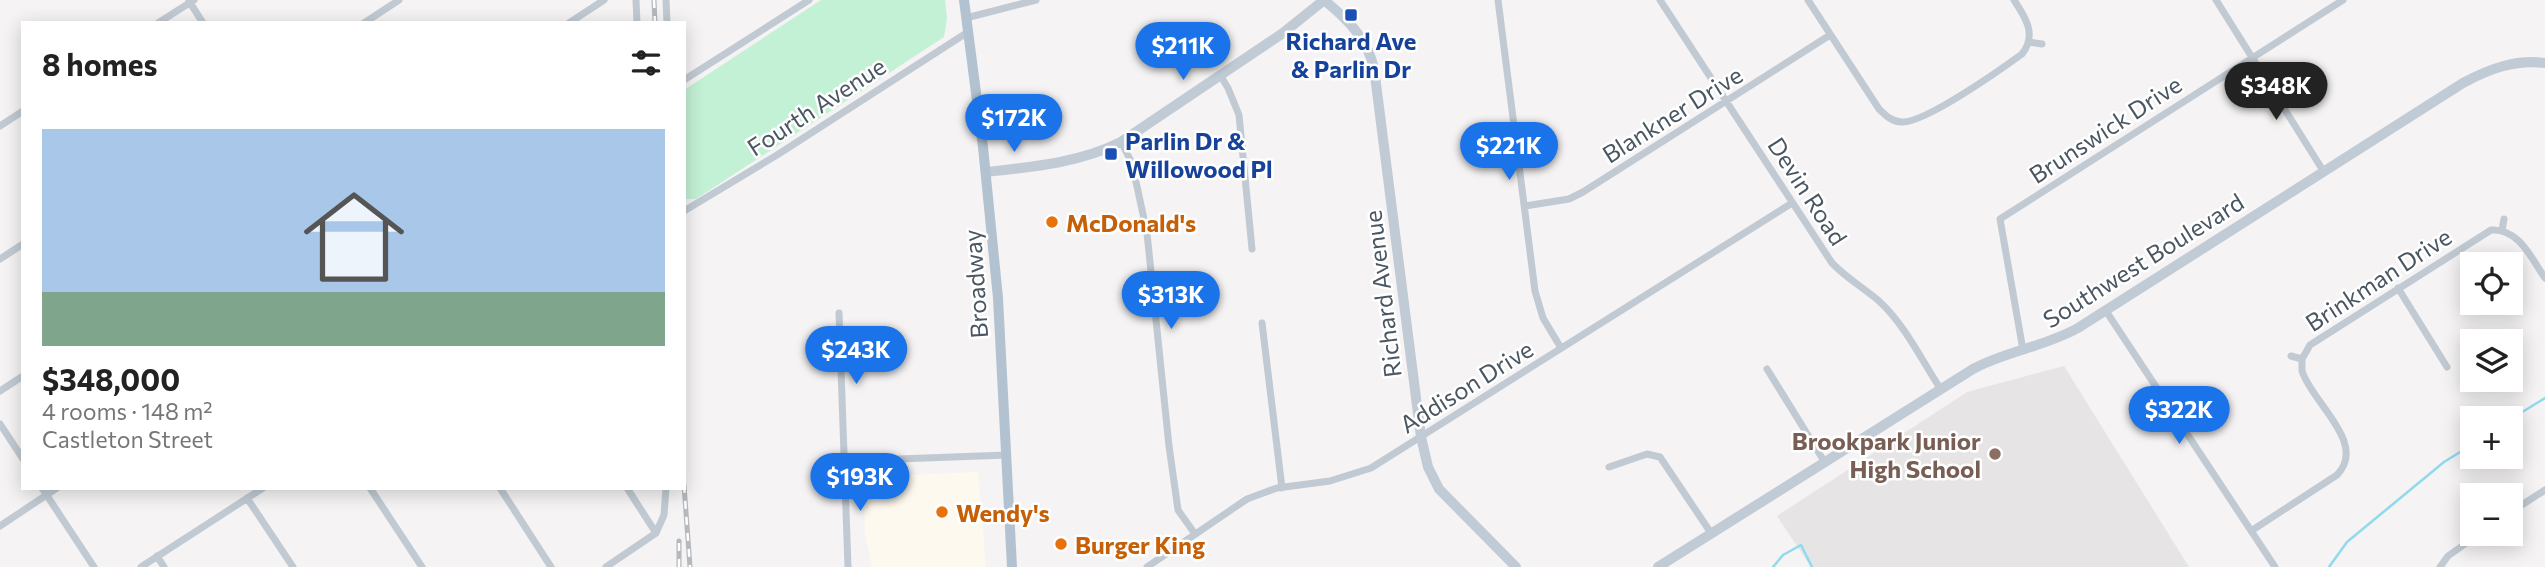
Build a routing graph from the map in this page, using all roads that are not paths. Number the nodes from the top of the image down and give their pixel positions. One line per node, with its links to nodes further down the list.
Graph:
1 (399, 0): 19 (street)
2 (604, 0): 20 (street)
3 (636, 0): 21 (street)
4 (666, 0): 22 (street)
5 (810, 0): 30 (street)
6 (964, 0): 16 (main road, Broadway)
7 (1036, 0): 16 (street)
8 (1324, 0): 29 (street); 60 (street, Richard Avenue)
9 (1498, 0): 38 (street)
10 (1660, 0): 31 (street, Devin Road)
11 (1808, 0): 24 (street)
12 (2014, 0): 25 (street)
13 (2216, 0): 27 (street)
14 (2343, 0): 27 (street, Brunswick Drive)
15 (191, 1): 17 (street); 18 (street)
16 (966, 18): 23 (main road, Broadway)
17 (161, 21)
18 (202, 21)
19 (367, 21)
20 (572, 21)
21 (637, 21)
22 (667, 21)
23 (968, 32): 35 (main road, Broadway); 39 (street, Fourth Avenue)
24 (1830, 35): 25 (street); 31 (street, Blankner Drive)
25 (2029, 42): 26 (street)
26 (2042, 44)
27 (2252, 57): 36 (street); 51 (street, Brunswick Drive)
28 (2545, 62): 36 (street, Southwest Boulevard)
29 (1220, 75): 34 (street); 43 (street)
30 (686, 79)
31 (1727, 103): 37 (street, Devin Road); 38 (street, Blankner Drive)
32 (21, 112): 33 (street)
33 (0, 126)
34 (1121, 142): 35 (street); 80 (street)
35 (986, 172): 61 (main road, Broadway)
36 (2324, 172): 47 (street, Southwest Boulevard)
37 (1791, 203): 50 (street, Addison Drive); 57 (street, Devin Road)
38 (1525, 206): 50 (street)
39 (686, 210)
40 (2504, 219): 41 (street)
41 (2502, 230): 45 (street); 46 (street, Brinkman Drive)
42 (21, 245): 44 (street)
43 (1252, 249)
44 (0, 259)
45 (2545, 278)
46 (2398, 288): 53 (street, Brinkman Drive); 54 (street)
47 (2106, 311): 51 (street, Southwest Boulevard); 77 (street)
48 (839, 313): 63 (street)
49 (1262, 323): 66 (street)
50 (1561, 348): 60 (street, Addison Drive)
51 (2023, 350): 57 (street, Southwest Boulevard)
52 (2291, 356): 53 (street)
53 (2302, 359): 77 (street, Brinkman Drive)
54 (2447, 367)
55 (1766, 369): 64 (street)
56 (21, 377): 58 (street)
57 (1940, 388): 64 (street, Southwest Boulevard)
58 (0, 391)
59 (0, 424): 62 (street)
60 (1421, 437): 66 (street, Addison Drive); 93 (street, Richard Avenue)
61 (1007, 455): 63 (street); 91 (main road, Broadway)
62 (21, 456)
63 (844, 461): 90 (street)
64 (1824, 461): 79 (street, Southwest Boulevard)
65 (1609, 467): 79 (street)
66 (1282, 488): 80 (street, Addison Drive)
67 (260, 490): 74 (street)
68 (371, 490): 87 (street)
69 (501, 490): 88 (street)
70 (628, 490): 78 (street)
71 (666, 490): 78 (street)
72 (2545, 490): 75 (street)
73 (44, 492): 76 (street); 83 (street)
74 (247, 498): 82 (street); 86 (street)
75 (2523, 504)
76 (0, 526)
77 (2251, 531): 95 (street)
78 (656, 533): 89 (street)
79 (1711, 533): 94 (street, Southwest Boulevard)
80 (1195, 534): 92 (street, Addison Drive)
81 (2462, 546): 96 (street)
82 (157, 556): 84 (street); 85 (street)
83 (94, 567)
84 (141, 567)
85 (164, 567)
86 (293, 567)
87 (422, 567)
88 (551, 567)
89 (607, 567)
90 (848, 567)
91 (1012, 567)
92 (1147, 567)
93 (1516, 567)
94 (1658, 567)
95 (2275, 567)
96 (2440, 567)

